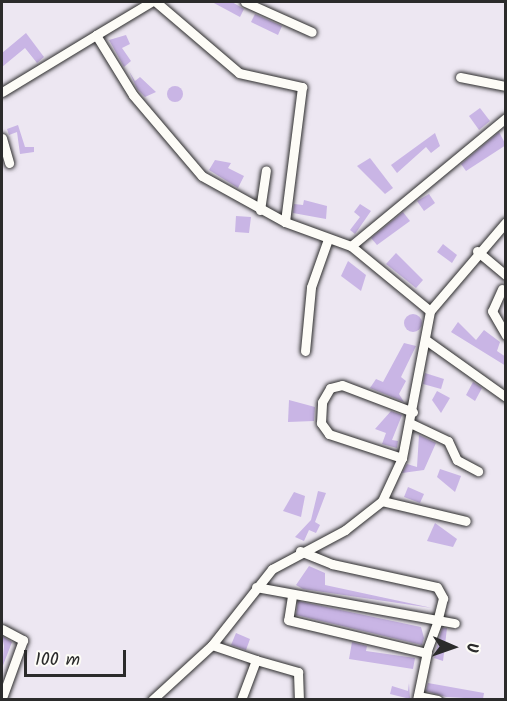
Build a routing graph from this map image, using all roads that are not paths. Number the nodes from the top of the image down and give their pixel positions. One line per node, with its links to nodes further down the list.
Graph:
1 (151, 2): 5 (street)
2 (156, 2): 14 (street)
3 (245, 2): 4 (street)
4 (312, 32)
5 (96, 34): 8 (street); 13 (street)
6 (460, 77): 7 (street)
7 (506, 86)
8 (2, 92)
9 (506, 118): 17 (street)
10 (2, 138): 11 (street)
11 (9, 163)
12 (266, 170): 13 (street)
13 (260, 210): 14 (street)
14 (285, 222): 16 (street)
15 (506, 222): 18 (street)
16 (328, 239): 17 (street); 24 (street)
17 (351, 246): 21 (street)
18 (477, 251): 19 (street); 21 (street)
19 (506, 275)
20 (504, 289): 22 (street)
21 (430, 311): 23 (street)
22 (506, 334)
23 (426, 340): 25 (street); 26 (street)
24 (305, 351)
25 (506, 397)
26 (413, 412): 27 (street); 28 (street)
27 (410, 423): 28 (street); 29 (street)
28 (402, 458): 30 (street)
29 (478, 471)
30 (382, 501): 31 (street); 32 (street)
31 (465, 521)
32 (300, 551): 33 (street); 35 (street)
33 (256, 587): 34 (street); 38 (street)
34 (292, 596): 35 (street); 39 (street)
35 (437, 621): 36 (street); 39 (street)
36 (455, 623)
37 (2, 629): 41 (street)
38 (212, 645): 40 (street); 43 (street)
39 (427, 652): 42 (street)
40 (255, 660): 44 (street); 45 (street)
41 (2, 698)
42 (418, 698): 46 (street)
43 (152, 699)
44 (241, 699)
45 (299, 699)
46 (438, 699)

